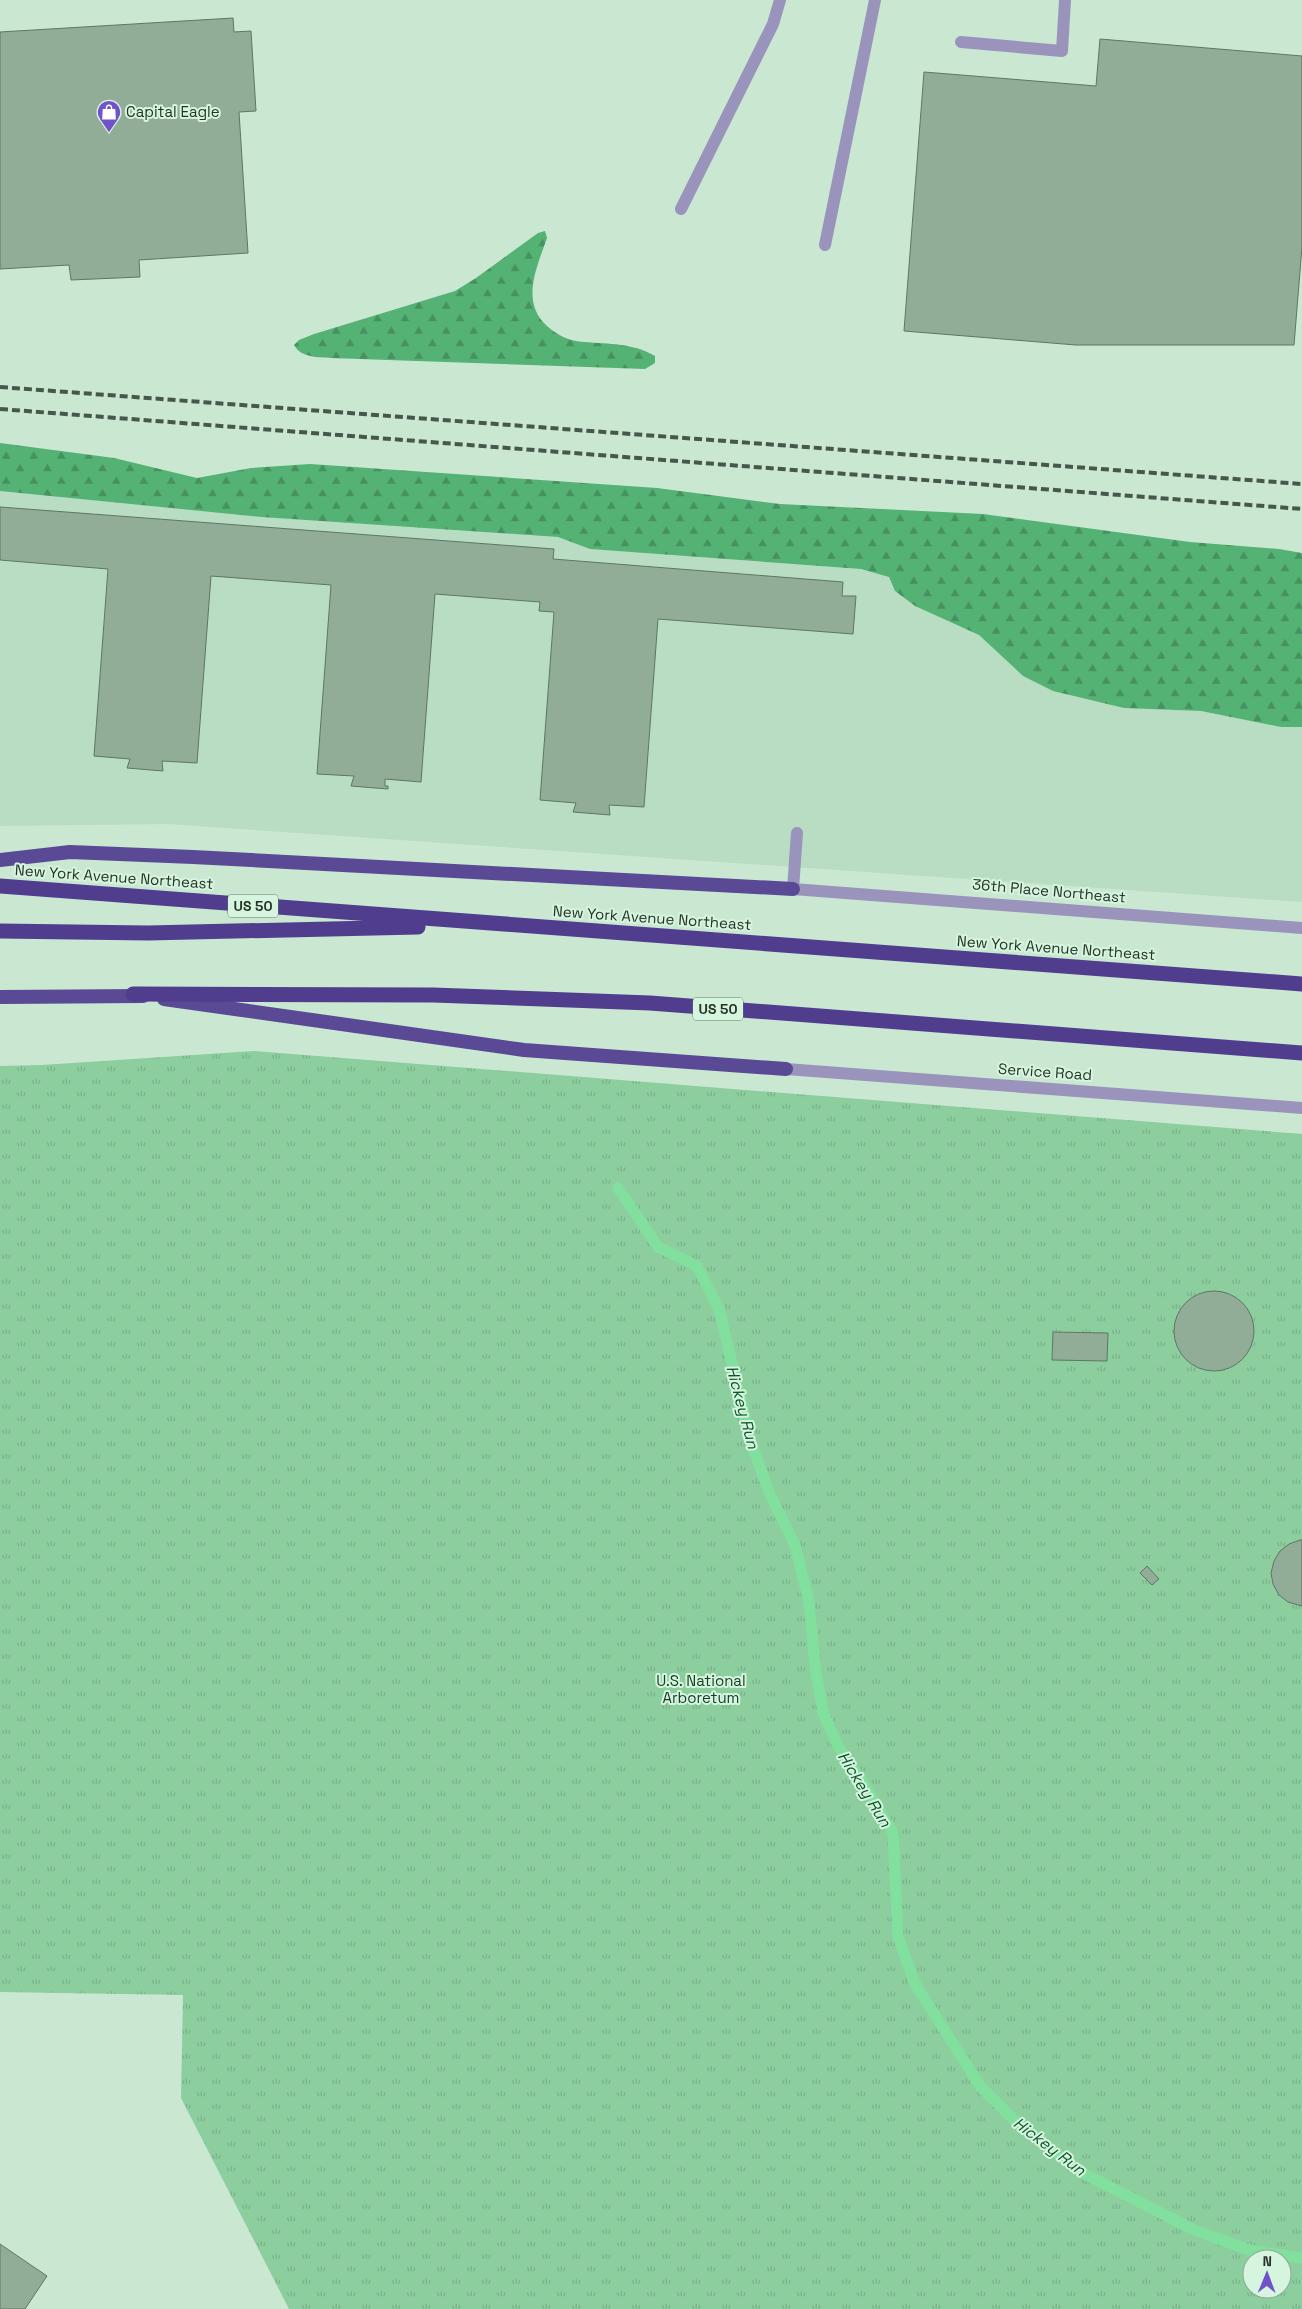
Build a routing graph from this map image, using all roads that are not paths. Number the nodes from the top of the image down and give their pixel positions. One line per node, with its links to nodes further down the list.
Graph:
1 (780, 0): 5 (street)
2 (875, 0): 6 (street)
3 (1065, 0): 4 (street)
4 (961, 42)
5 (681, 209)
6 (825, 245)
7 (798, 833): 10 (street)
8 (0, 860): 10 (highway)
9 (0, 886): 11 (highway, New York Avenue Northeast / US 50)
10 (792, 889): 12 (street, 36th Place Northeast)
11 (507, 925): 13 (highway); 14 (highway, New York Avenue Northeast / US 50)
12 (1302, 928)
13 (0, 931)
14 (1302, 984)
15 (133, 994): 16 (highway, US 50); 17 (highway, US 50); 18 (highway)
16 (0, 997)
17 (1302, 1052)
18 (786, 1069): 19 (street, Service Road)
19 (1302, 1108)

